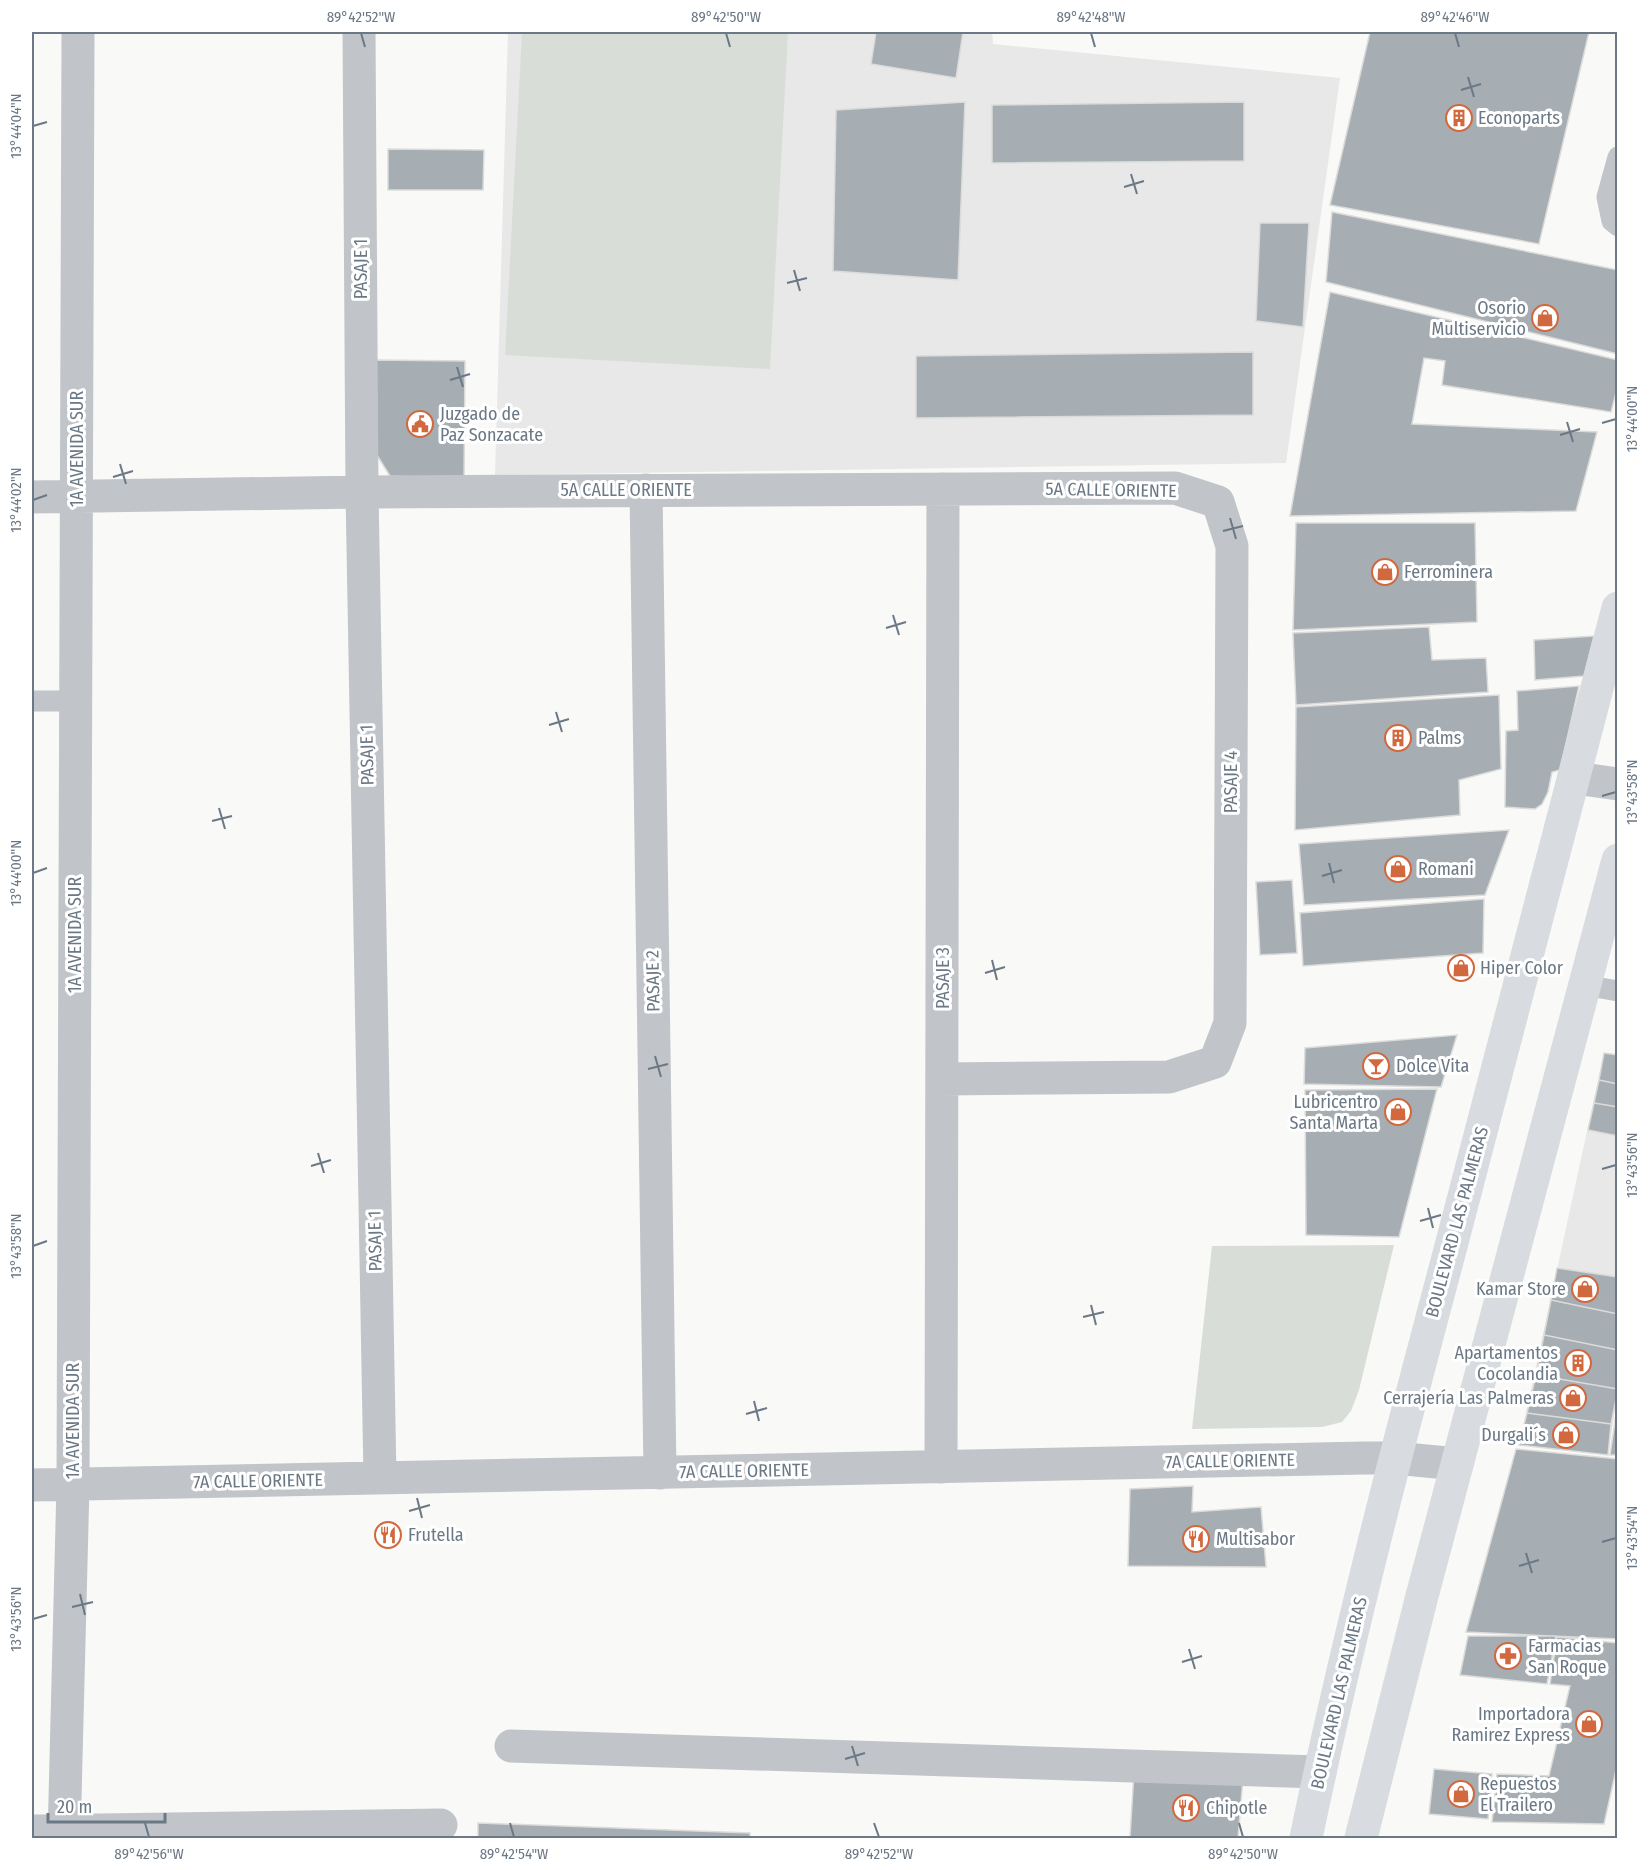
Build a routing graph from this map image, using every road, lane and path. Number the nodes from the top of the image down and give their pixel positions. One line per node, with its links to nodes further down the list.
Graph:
1 (78, 32): 9 (street, 1A AVENIDA SUR)
2 (359, 32): 7 (street, PASAJE 1)
3 (1617, 157): 4 (lane)
4 (1617, 226)
5 (943, 489): 6 (street, 5A CALLE ORIENTE); 10 (street, 5A CALLE ORIENTE); 19 (street, PASAJE 3)
6 (646, 490): 7 (street, 5A CALLE ORIENTE); 23 (street, PASAJE 2)
7 (362, 492): 9 (street, 5A CALLE ORIENTE); 24 (street, PASAJE 1)
8 (32, 497): 9 (street, 5A CALLE ORIENTE)
9 (77, 497): 13 (street, 1A AVENIDA SUR)
10 (1218, 502): 19 (street, PASAJE 4)
11 (1617, 608): 14 (main road, BOULEVARD LAS PALMERAS)
12 (32, 701): 13 (lane)
13 (76, 701): 26 (street, 1A AVENIDA SUR)
14 (1575, 778): 15 (street); 20 (main road, BOULEVARD LAS PALMERAS)
15 (1617, 784)
16 (1616, 869): 17 (main road)
17 (1584, 985): 18 (lane); 21 (main road)
18 (1617, 991)
19 (942, 1079): 22 (street, PASAJE 3)
20 (1395, 1458): 21 (street, 7A CALLE ORIENTE); 22 (street, 7A CALLE ORIENTE); 28 (main road, BOULEVARD LAS PALMERAS)
21 (1457, 1464): 33 (main road)
22 (941, 1467): 23 (street, 7A CALLE ORIENTE)
23 (660, 1473): 24 (street, 7A CALLE ORIENTE)
24 (380, 1479): 26 (street, 7A CALLE ORIENTE)
25 (32, 1485): 26 (street, 7A CALLE ORIENTE)
26 (73, 1485): 31 (street, 1A AVENIDA SUR)
27 (511, 1746): 28 (street)
28 (1320, 1772): 32 (main road, BOULEVARD LAS PALMERAS)
29 (441, 1825): 31 (street)
30 (32, 1831): 31 (street)
31 (64, 1835)
32 (1306, 1839)
33 (1361, 1839)

